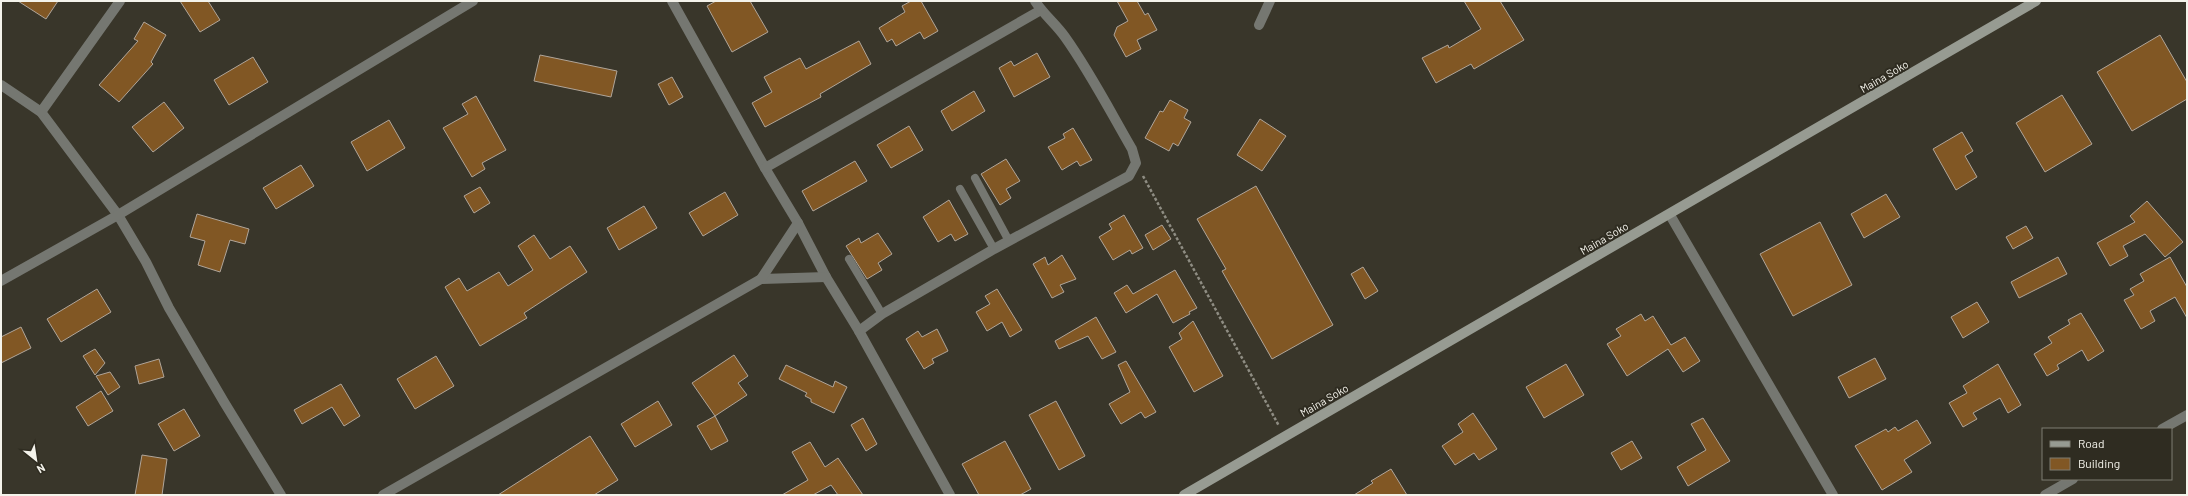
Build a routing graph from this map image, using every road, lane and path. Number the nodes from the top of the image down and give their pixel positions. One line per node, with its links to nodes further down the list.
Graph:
1 (120, 1): 9 (street)
2 (473, 1): 14 (street)
3 (1270, 1): 7 (street)
4 (2036, 1): 15 (street, Maina Soko)
5 (677, 3): 11 (street)
6 (1038, 5): 10 (street); 11 (street)
7 (1259, 25)
8 (1, 85): 9 (street)
9 (40, 112): 14 (street)
10 (1136, 163): 17 (street); 27 (path)
11 (765, 168): 16 (street)
12 (975, 178): 17 (lane)
13 (960, 189): 18 (lane)
14 (118, 215): 22 (street); 29 (street)
15 (1670, 215): 27 (street, Maina Soko); 33 (street)
16 (798, 222): 20 (street); 21 (street)
17 (1009, 241): 18 (street)
18 (994, 249): 23 (street)
19 (849, 259): 23 (lane)
20 (826, 277): 21 (street); 24 (street)
21 (761, 278): 30 (street)
22 (1, 281)
23 (882, 314): 24 (street)
24 (858, 331): 31 (street)
25 (2187, 415): 26 (street)
26 (2164, 428)
27 (1284, 437): 32 (street, Maina Soko)
28 (2071, 480): 34 (street)
29 (281, 495)
30 (384, 495)
31 (950, 495)
32 (1184, 495)
33 (1832, 495)
34 (2045, 495)

